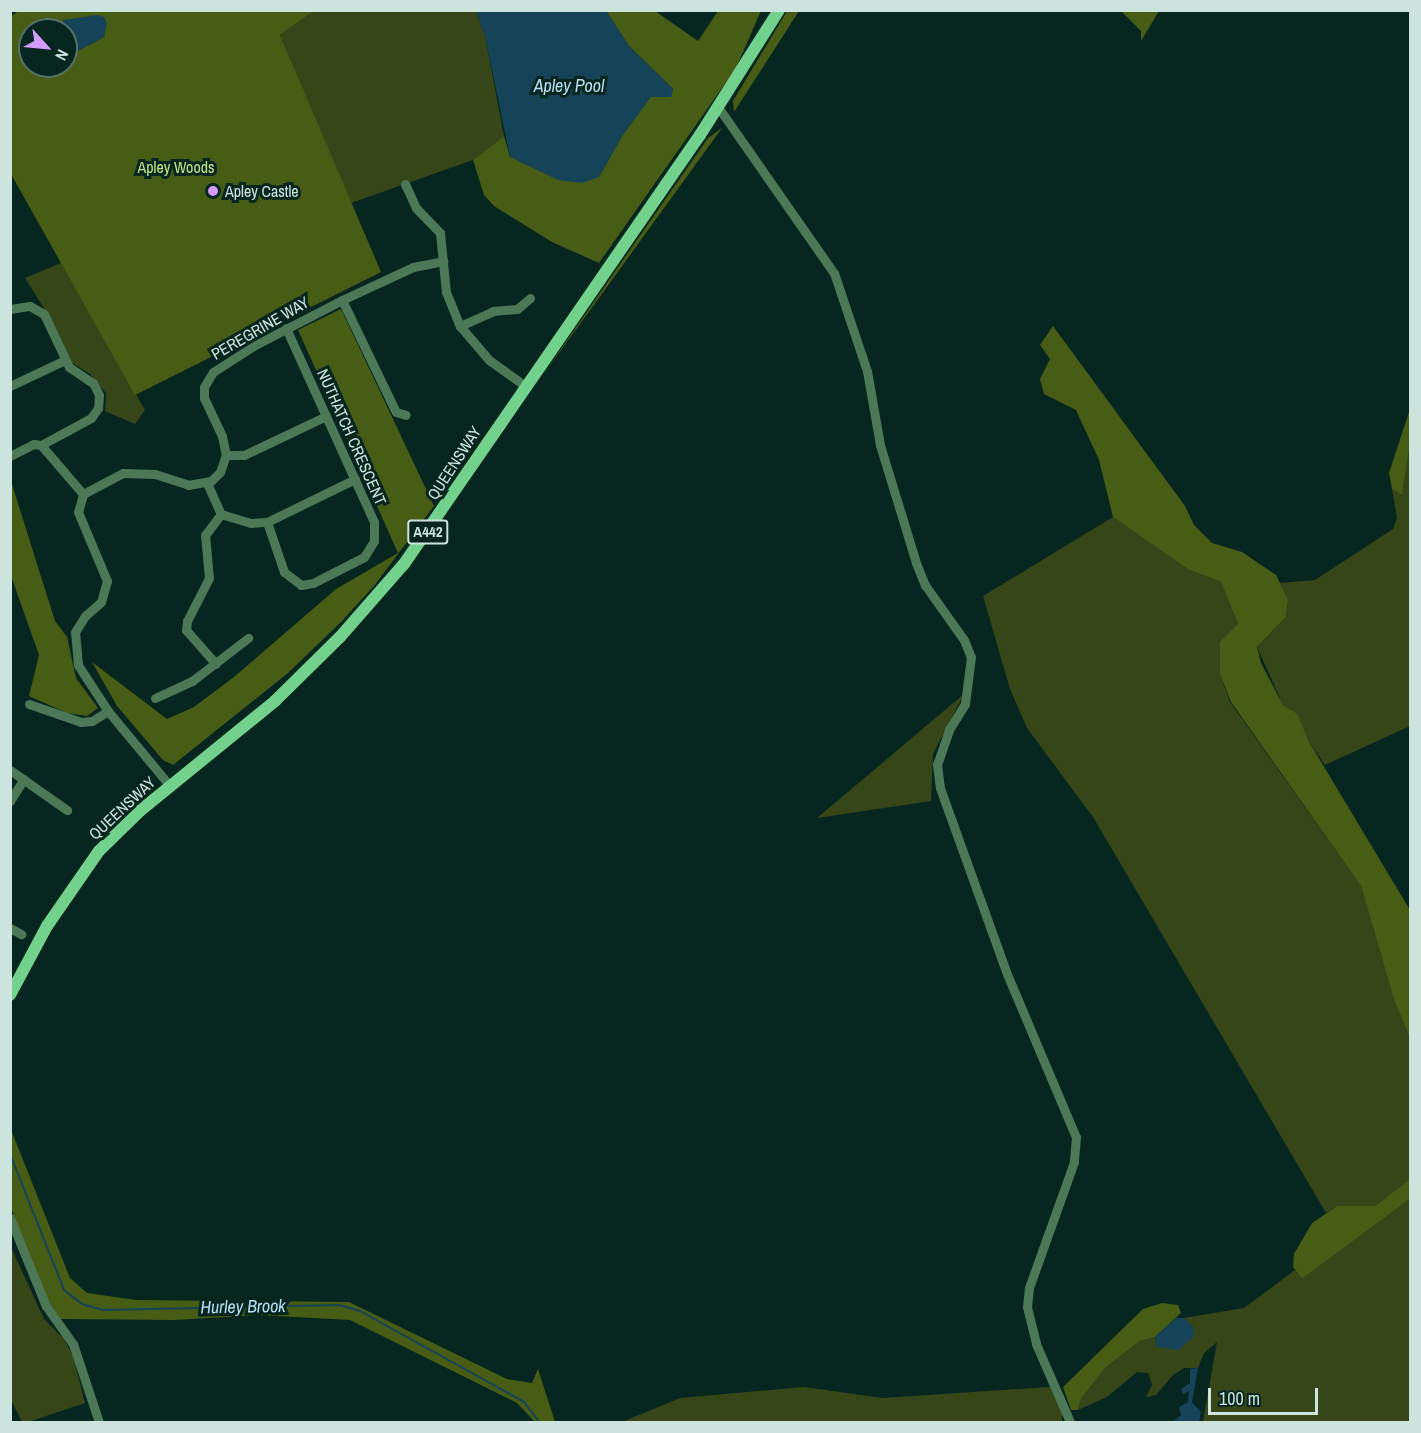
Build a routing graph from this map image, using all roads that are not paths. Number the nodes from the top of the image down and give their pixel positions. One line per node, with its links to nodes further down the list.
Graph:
1 (779, 10): 2 (main road, QUEENSWAY / A442)
2 (718, 107): 11 (main road, QUEENSWAY / A442); 38 (street)
3 (405, 184): 4 (street)
4 (443, 261): 6 (street, PEREGRINE WAY); 8 (street)
5 (530, 298): 8 (street)
6 (342, 300): 9 (street, PEREGRINE WAY); 13 (street)
7 (10, 309): 10 (street)
8 (460, 326): 11 (street)
9 (286, 328): 14 (street, NUTHATCH CRESCENT); 16 (street, PEREGRINE WAY)
10 (65, 360): 12 (street); 15 (street)
11 (524, 385): 30 (main road, QUEENSWAY / A442)
12 (10, 386)
13 (406, 415)
14 (326, 416): 16 (street); 18 (street, NUTHATCH CRESCENT)
15 (41, 445): 17 (street); 20 (street)
16 (226, 455): 19 (street)
17 (10, 456)
18 (355, 479): 22 (street); 22 (street, NUTHATCH CRESCENT)
19 (207, 483): 20 (street); 21 (street)
20 (83, 494): 27 (street)
21 (221, 514): 22 (street); 24 (street)
22 (267, 522)
23 (248, 638): 24 (street)
24 (216, 664): 25 (street)
25 (155, 698)
26 (29, 704): 27 (street)
27 (108, 711): 30 (street)
28 (10, 770): 29 (street)
29 (24, 778): 31 (street); 32 (street)
30 (170, 786): 35 (main road, QUEENSWAY / A442)
31 (10, 801)
32 (67, 810)
33 (10, 928): 34 (street)
34 (21, 934)
35 (10, 994)
36 (10, 1218): 37 (street)
37 (99, 1422)
38 (1070, 1422)

